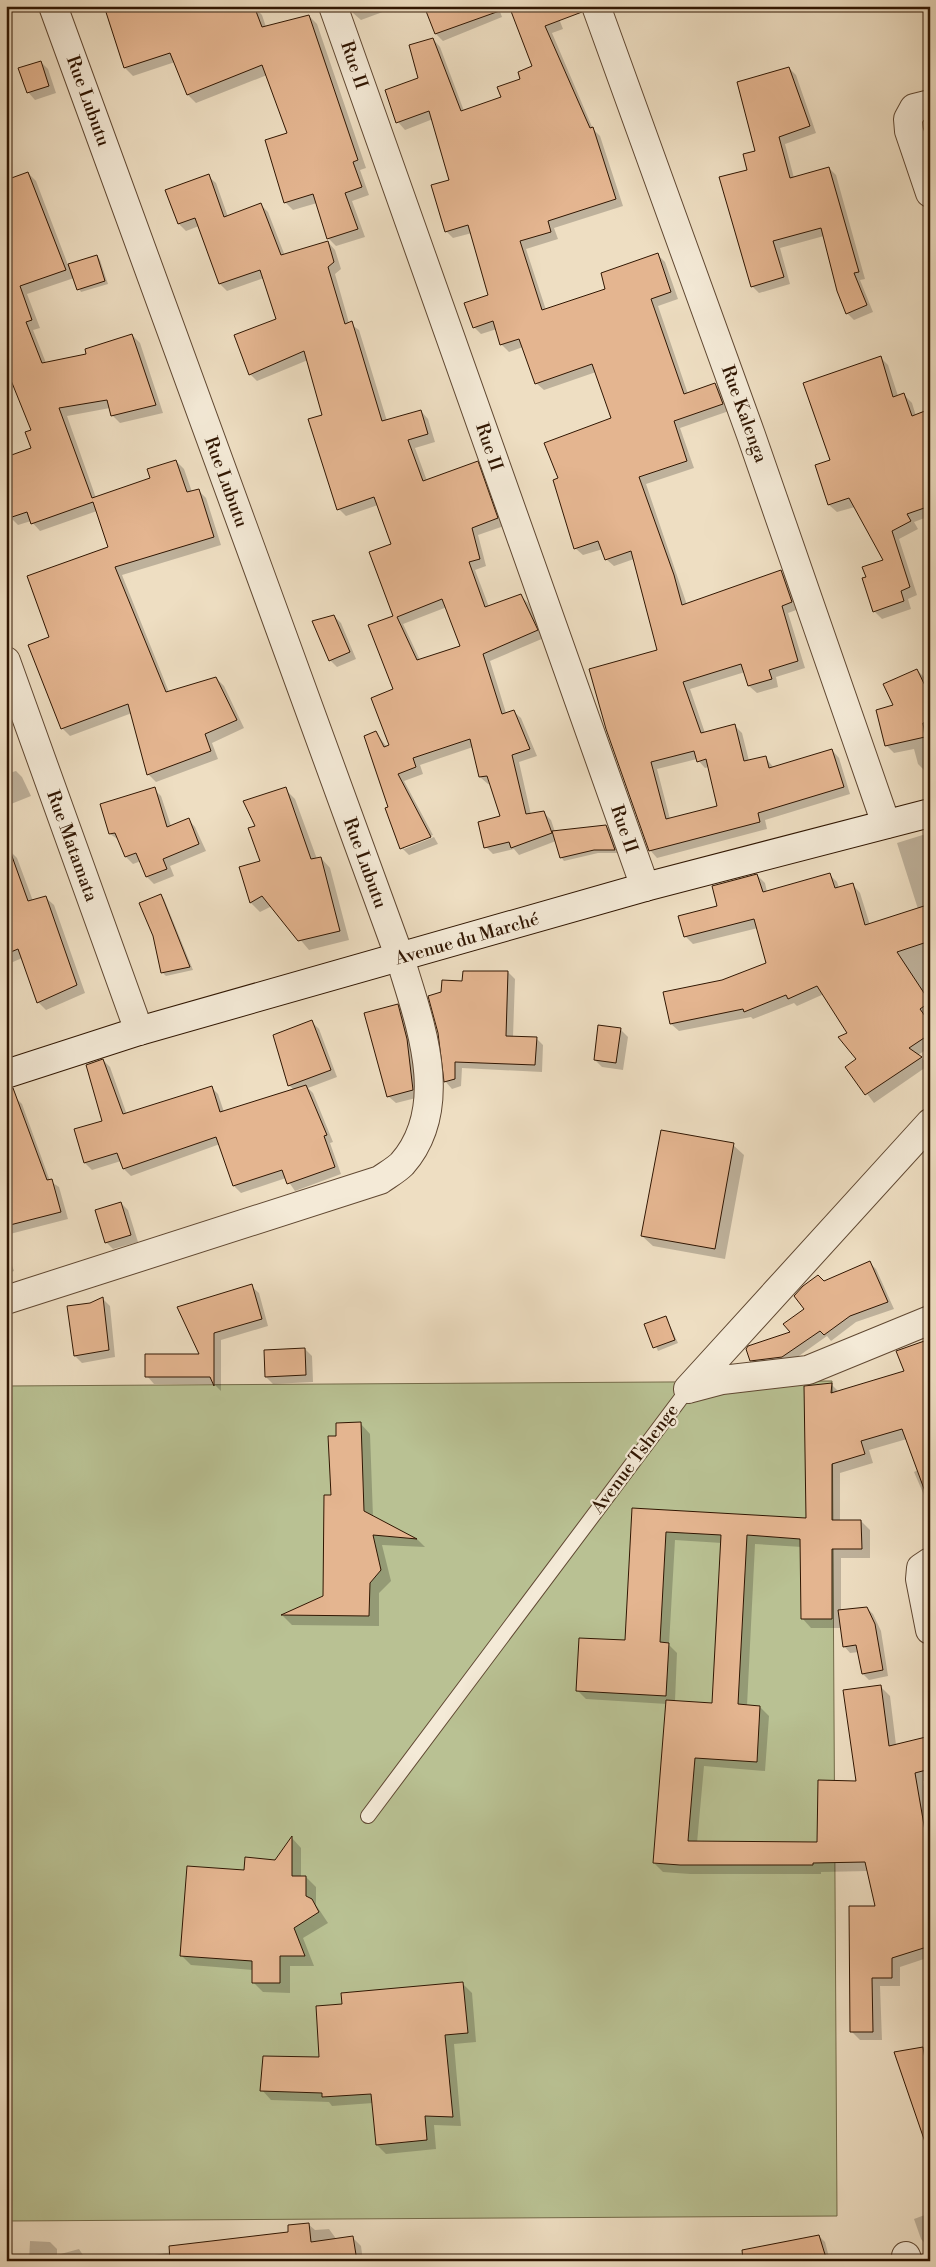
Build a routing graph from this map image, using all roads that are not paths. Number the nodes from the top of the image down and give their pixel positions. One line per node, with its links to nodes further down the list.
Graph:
1 (53, 6): 10 (street, Rue Lubutu)
2 (333, 6): 9 (street, Rue II)
3 (596, 6): 8 (street, Rue Kalenga)
4 (930, 104): 5 (street)
5 (930, 193)
6 (6, 661): 11 (street, Rue Matamata)
7 (930, 814): 8 (street, Avenue du Marché)
8 (886, 824): 9 (street, Avenue du Marché)
9 (645, 887): 10 (street, Avenue du Marché)
10 (400, 958): 11 (street, Avenue du Marché); 14 (street, Rue Lubutu)
11 (139, 1032): 12 (street, Avenue du Marché)
12 (6, 1074)
13 (930, 1123): 16 (street, Avenue Tshenge)
14 (6, 1300)
15 (930, 1320): 16 (street)
16 (688, 1389): 19 (lane, Avenue Tshenge)
17 (925, 1565): 18 (street)
18 (930, 1630)
19 (368, 1816)

